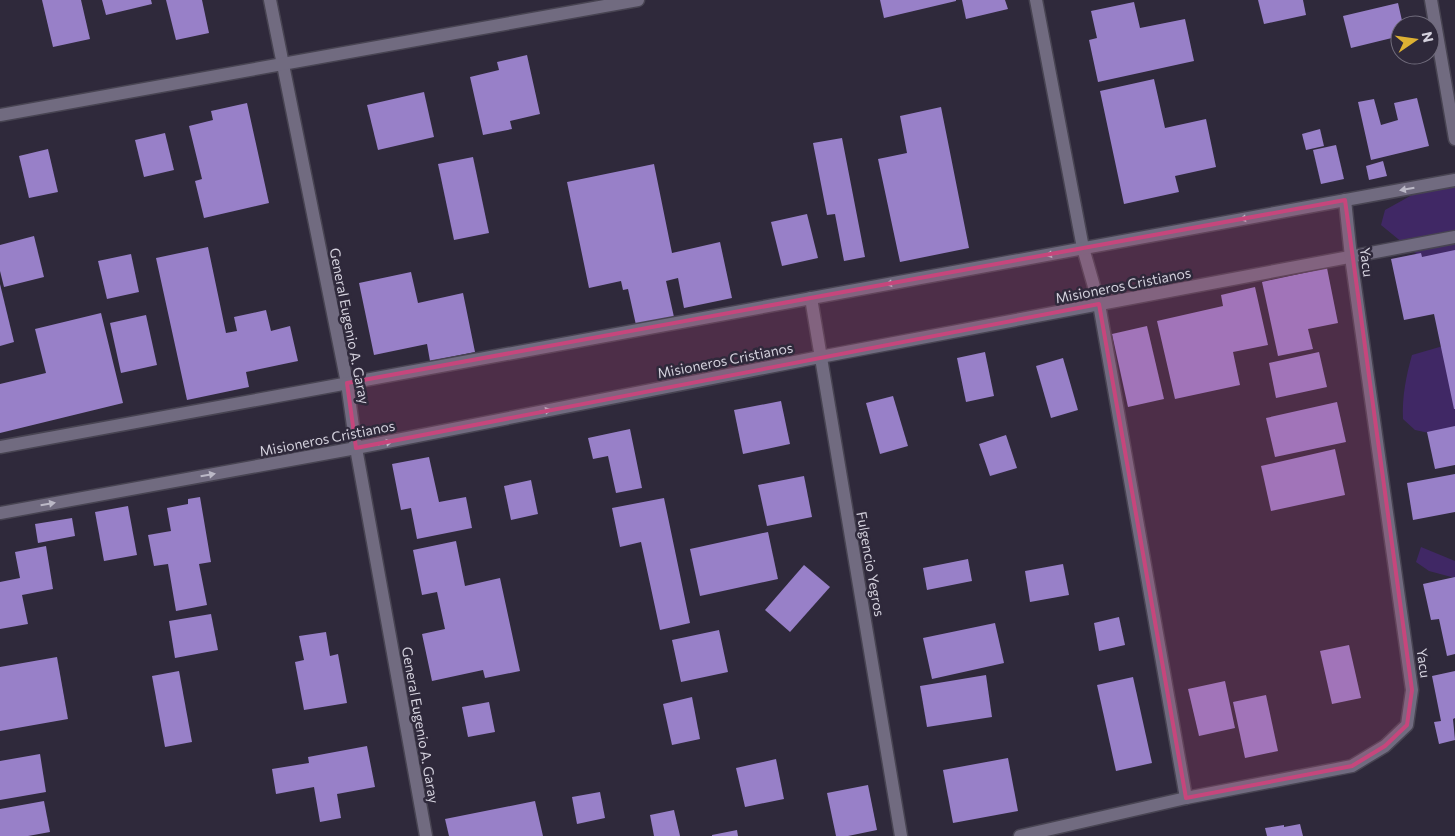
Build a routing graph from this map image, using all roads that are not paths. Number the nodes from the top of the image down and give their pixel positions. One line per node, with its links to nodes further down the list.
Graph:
1 (270, 0): 5 (street, General Eugenio A. Garay)
2 (638, 0): 5 (street)
3 (1036, 0): 11 (street)
4 (1431, 0): 7 (street)
5 (284, 64): 6 (street); 16 (street, General Eugenio A. Garay)
6 (0, 115)
7 (1455, 139)
8 (1455, 180): 9 (street, one-way to 9)
9 (1345, 200): 11 (street, one-way to 11); 12 (street, Yacu)
10 (1455, 238): 12 (street, Misioneros Cristianos)
11 (1083, 248): 13 (street, one-way to 13); 14 (street)
12 (1351, 257): 14 (street, Misioneros Cristianos); 20 (street, Yacu)
13 (812, 298): 15 (street, Fulgencio Yegros); 16 (street)
14 (1099, 304): 15 (street, Misioneros Cristianos); 20 (street)
15 (820, 357): 18 (street, Misioneros Cristianos, one-way to 15); 22 (street, Fulgencio Yegros)
16 (348, 383): 17 (street); 18 (street, General Eugenio A. Garay)
17 (0, 447)
18 (356, 448): 19 (street, Misioneros Cristianos, one-way to 18); 21 (street, General Eugenio A. Garay)
19 (0, 512)
20 (1186, 798): 23 (street, Yacu)
21 (426, 836)
22 (902, 836)
23 (1020, 836)

